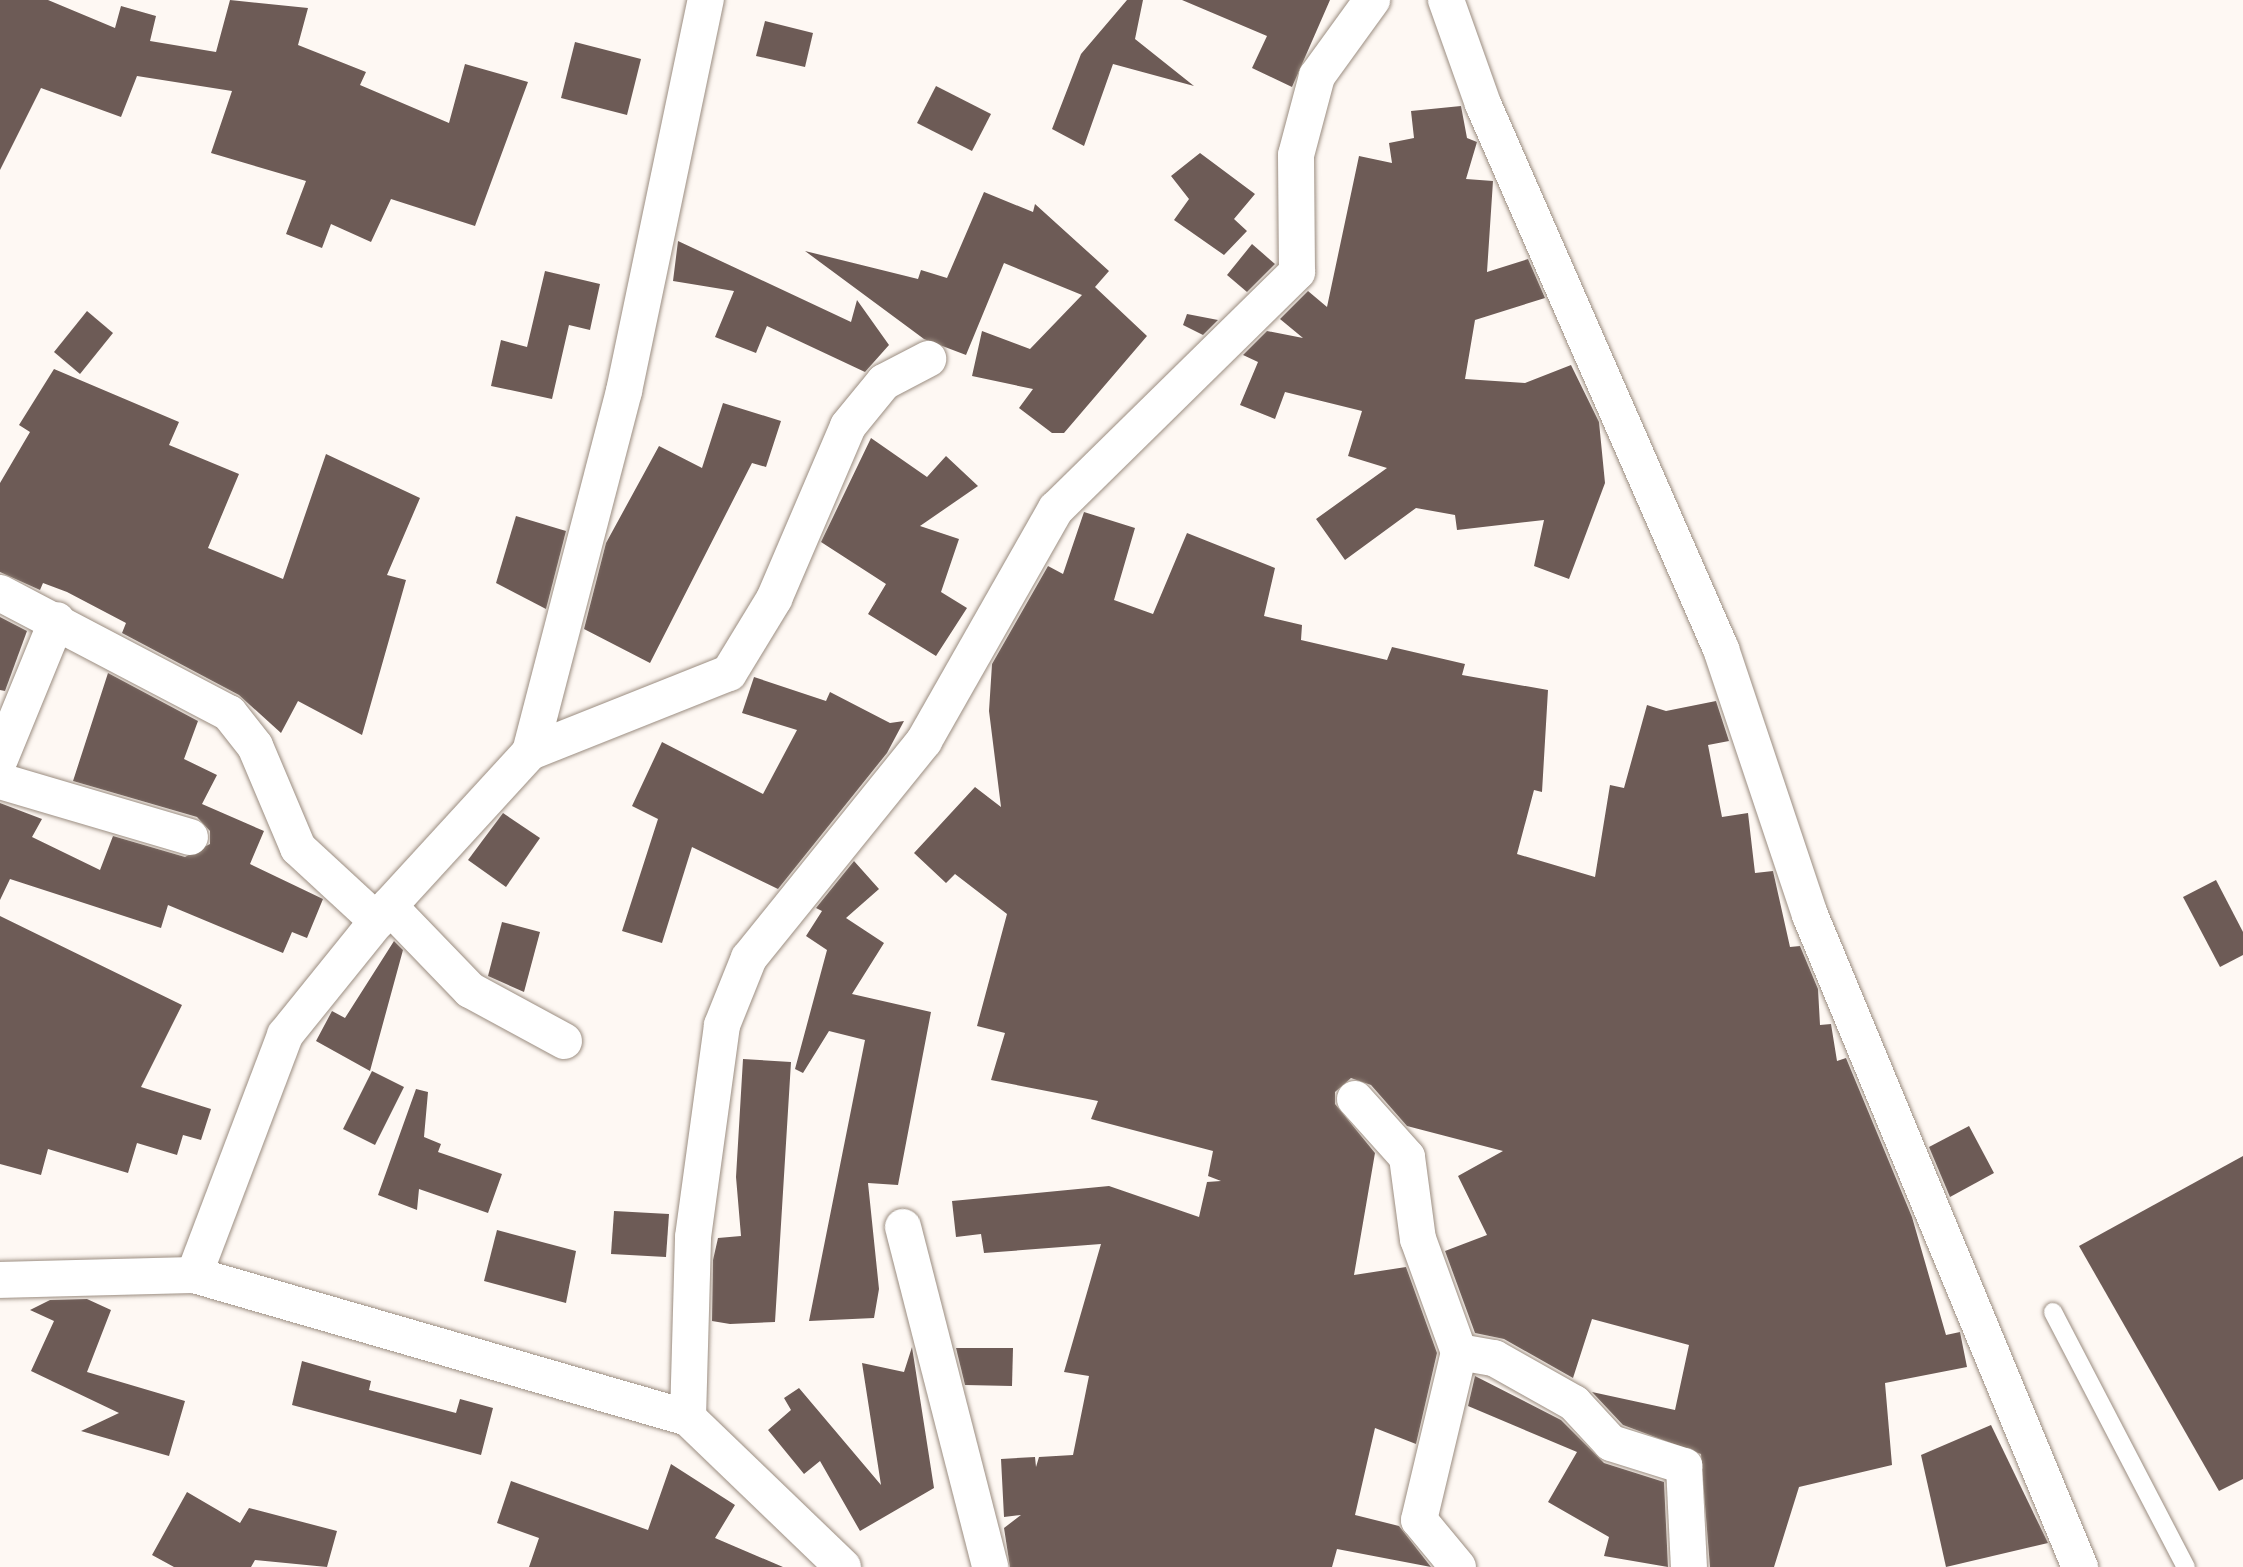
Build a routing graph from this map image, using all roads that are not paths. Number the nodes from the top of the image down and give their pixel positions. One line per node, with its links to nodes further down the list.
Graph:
1 (706, 0): 7 (street)
2 (1372, 0): 19 (street)
3 (1446, 0): 24 (street)
4 (928, 359): 7 (street)
5 (0, 593): 6 (street)
6 (57, 620): 8 (street); 11 (street)
7 (530, 752): 11 (street)
8 (0, 759)
9 (0, 781): 10 (street)
10 (190, 837)
11 (383, 913): 12 (street); 15 (street)
12 (564, 1041)
13 (1355, 1099): 18 (street)
14 (903, 1227): 21 (street)
15 (194, 1275): 16 (street); 19 (street)
16 (0, 1280)
17 (2053, 1312): 25 (lane)
18 (1459, 1352): 22 (street); 23 (street)
19 (688, 1418): 20 (street)
20 (843, 1567)
21 (990, 1567)
22 (1458, 1567)
23 (1689, 1567)
24 (2080, 1567)
25 (2186, 1567)

